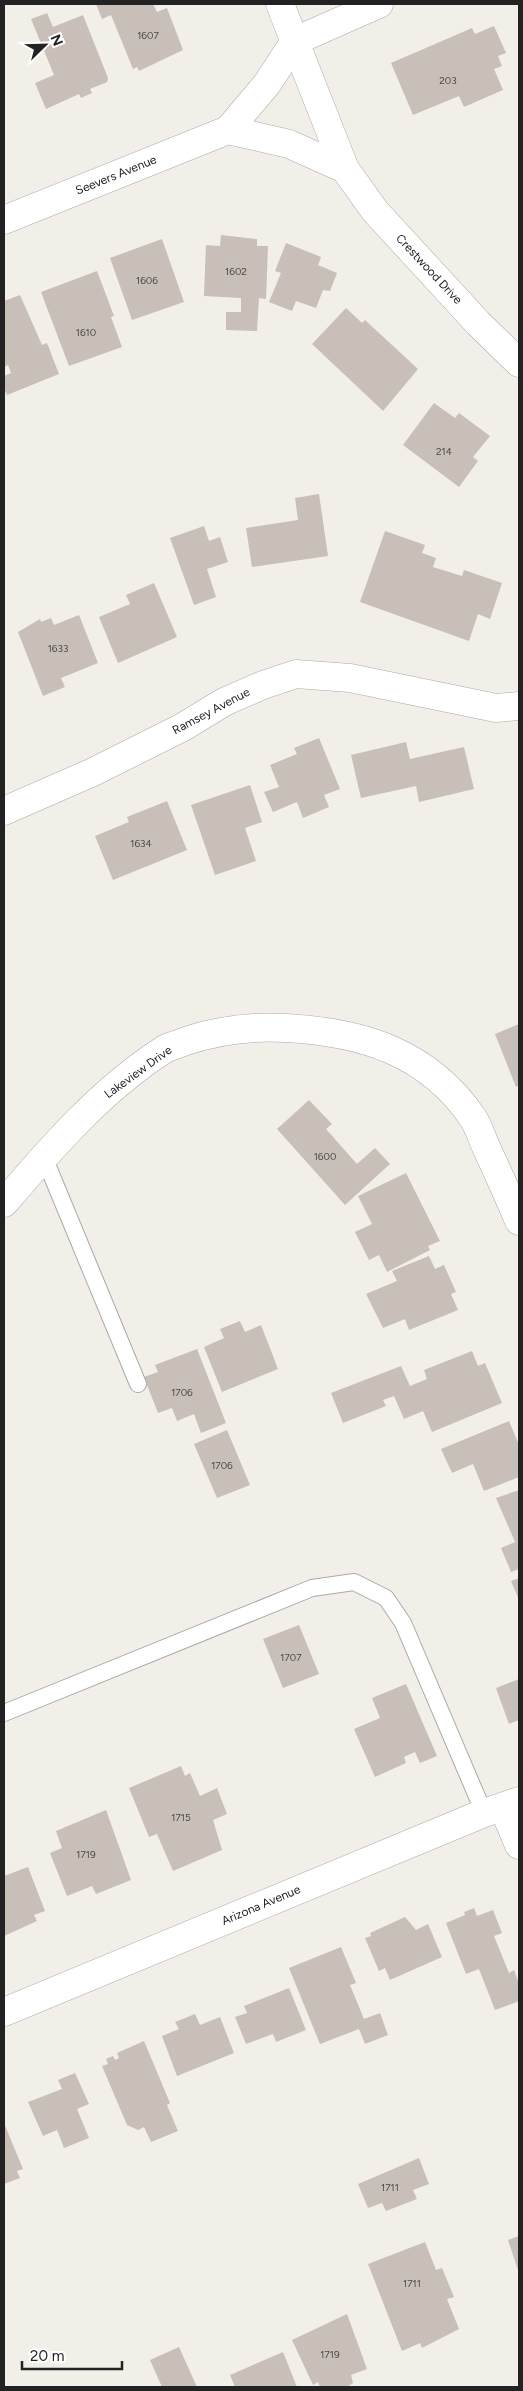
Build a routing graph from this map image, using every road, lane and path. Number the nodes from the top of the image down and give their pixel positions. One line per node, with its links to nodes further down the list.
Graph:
1 (280, 4): 3 (street, Crestwood Drive)
2 (379, 4): 3 (street)
3 (295, 41): 4 (street, Seevers Avenue); 5 (street, Crestwood Drive)
4 (228, 130): 5 (street); 6 (street, Seevers Avenue)
5 (345, 169): 7 (street, Crestwood Drive)
6 (4, 220)
7 (519, 364)
8 (519, 706): 9 (street, Ramsey Avenue)
9 (4, 811)
10 (44, 1157): 11 (street, Lakeview Drive); 12 (street, Lakeview Drive); 13 (lane)
11 (4, 1202)
12 (517, 1207)
13 (138, 1384)
14 (4, 1712): 15 (lane)
15 (502, 1807): 16 (street); 17 (street, Arizona Avenue)
16 (519, 1845)
17 (4, 2012)

